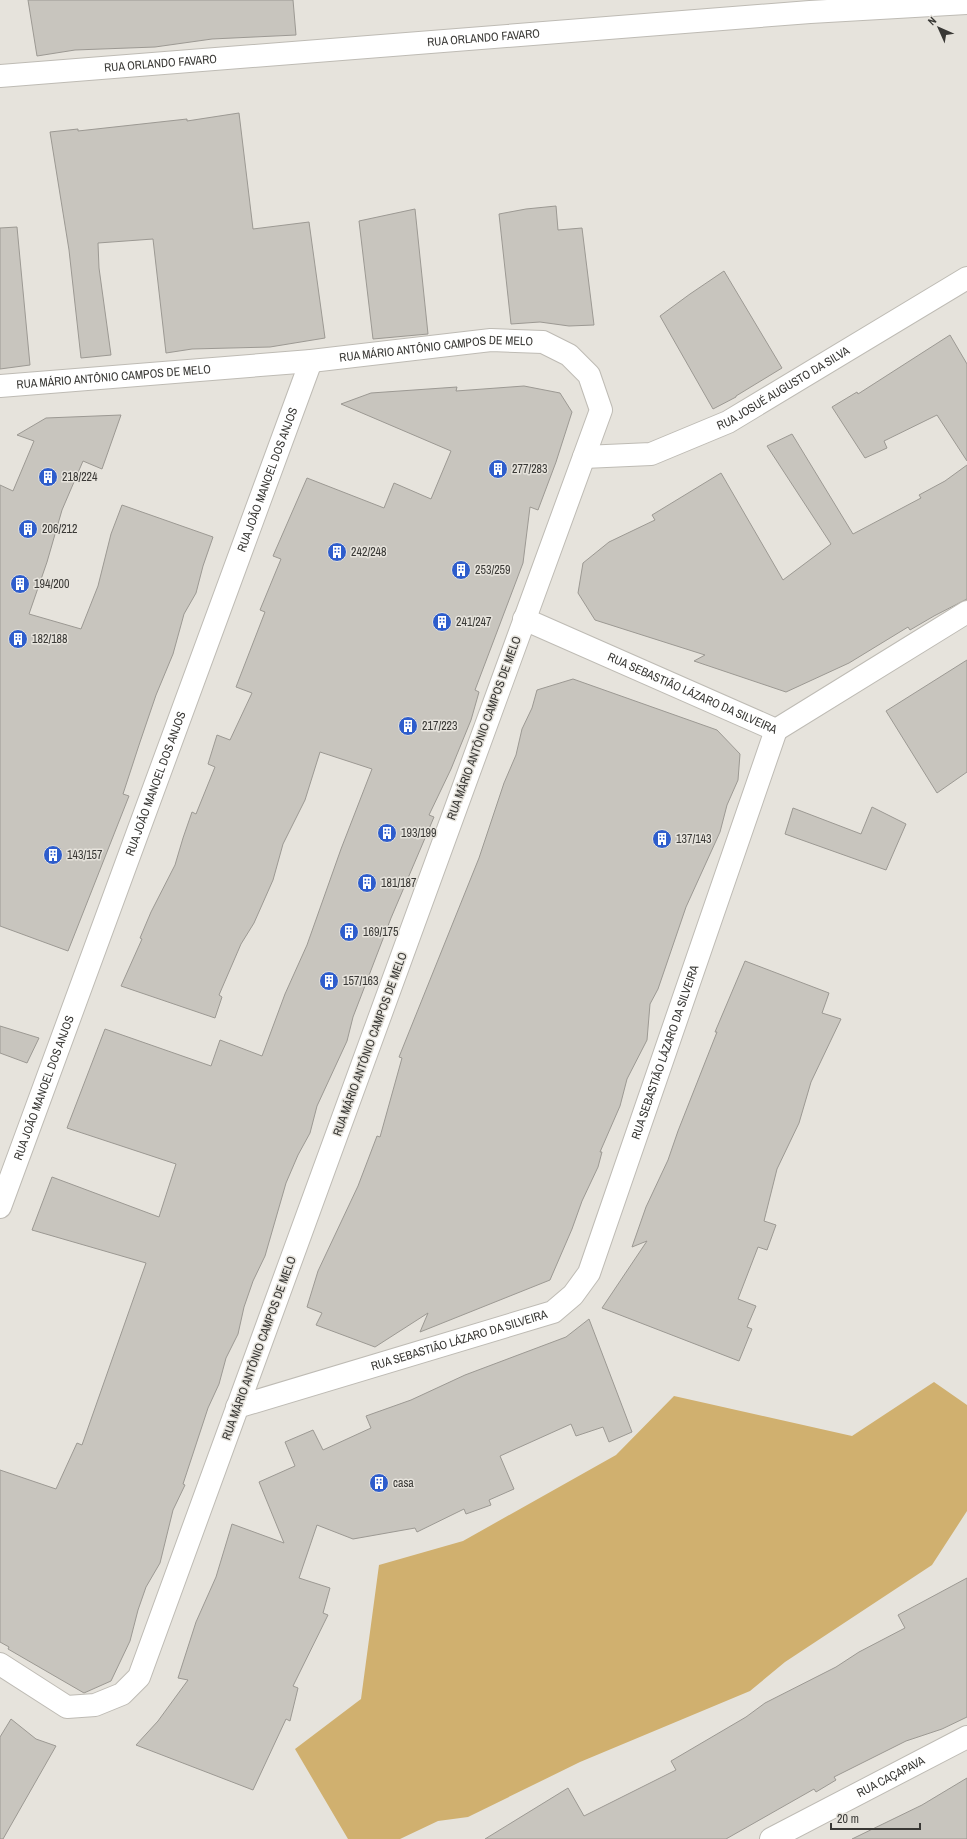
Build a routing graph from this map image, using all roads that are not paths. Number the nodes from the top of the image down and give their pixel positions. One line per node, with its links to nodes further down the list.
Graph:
1 (967, 3): 2 (street, RUA ORLANDO FAVARO)
2 (803, 6): 3 (street, RUA ORLANDO FAVARO)
3 (0, 76)
4 (967, 278): 7 (street, RUA JOSUÉ AUGUSTO DA SILVA)
5 (311, 361): 6 (street, RUA MÁRIO ANTÔNIO CAMPOS DE MELO); 7 (street, RUA MÁRIO ANTÔNIO CAMPOS DE MELO); 11 (street, RUA JOÃO MANOEL DOS ANJOS)
6 (0, 386)
7 (584, 457): 9 (street, RUA MÁRIO ANTÔNIO CAMPOS DE MELO)
8 (967, 612): 10 (street)
9 (524, 619): 10 (street, RUA SEBASTIÃO LÁZARO DA SILVEIRA); 12 (street, RUA MÁRIO ANTÔNIO CAMPOS DE MELO)
10 (776, 730): 12 (street, RUA SEBASTIÃO LÁZARO DA SILVEIRA)
11 (0, 1207)
12 (237, 1407): 13 (street, RUA MÁRIO ANTÔNIO CAMPOS DE MELO)
13 (0, 1664)
14 (967, 1737): 15 (street, RUA CAÇAPAVA)
15 (771, 1839)

